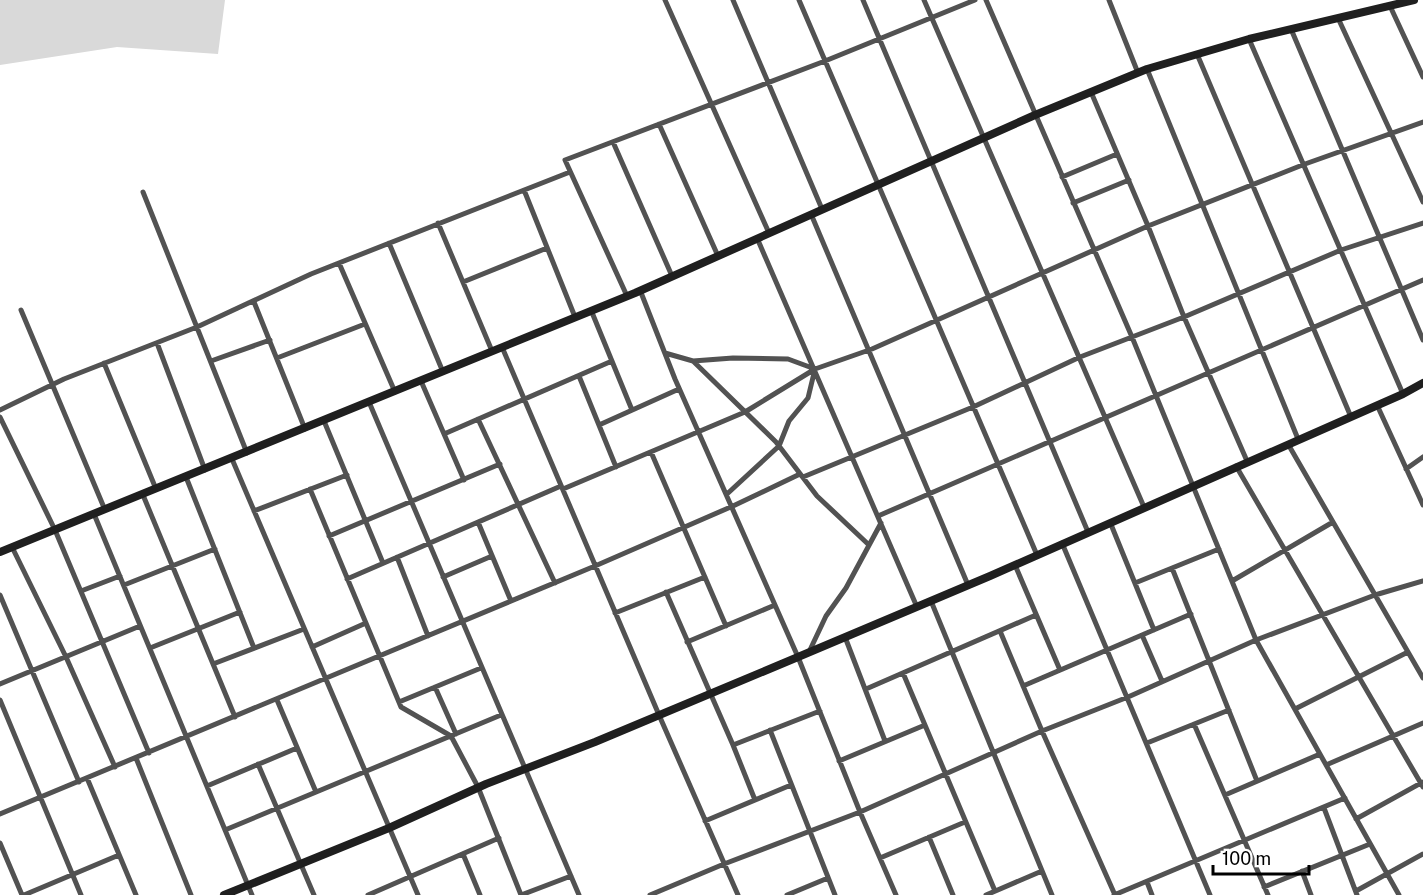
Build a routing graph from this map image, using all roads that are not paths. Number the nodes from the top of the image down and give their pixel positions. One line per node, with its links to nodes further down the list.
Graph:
1 (673, 0): 10 (street)
2 (733, 0): 22 (street)
3 (799, 0): 18 (street)
4 (863, 0): 15 (street)
5 (924, 0): 12 (street)
6 (975, 0): 12 (street)
7 (986, 0): 25 (street)
8 (1109, 0): 20 (street)
9 (1414, 0): 11 (main road)
10 (666, 1): 24 (street)
11 (1387, 4): 13 (main road); 21 (street)
12 (932, 18): 15 (street); 29 (street)
13 (1338, 18): 14 (main road); 28 (street)
14 (1291, 29): 16 (main road); 31 (street)
15 (880, 39): 18 (street); 33 (street)
16 (1249, 39): 17 (main road); 34 (street)
17 (1197, 54): 19 (main road); 39 (street)
18 (825, 61): 22 (street); 38 (street)
19 (1147, 69): 20 (main road); 44 (street)
20 (1138, 73): 23 (main road)
21 (1423, 77)
22 (768, 83): 24 (street); 45 (street)
23 (1091, 92): 25 (main road); 32 (street)
24 (712, 104): 27 (street); 50 (street)
25 (1035, 115): 29 (main road); 36 (street)
26 (1423, 122): 28 (street)
27 (658, 124): 30 (street); 57 (street)
28 (1391, 135): 31 (street); 42 (street)
29 (984, 138): 33 (main road); 60 (street)
30 (613, 142): 35 (street); 61 (street)
31 (1342, 151): 34 (street); 52 (street)
32 (1117, 154): 36 (street); 37 (street)
33 (931, 161): 38 (main road); 68 (street)
34 (1305, 164): 39 (street); 56 (street)
35 (570, 171): 40 (street); 67 (street)
36 (1062, 177): 43 (street)
37 (1129, 180): 43 (street); 49 (street)
38 (878, 185): 45 (main road); 75 (street)
39 (1252, 185): 44 (street); 59 (street)
40 (524, 190): 47 (street); 54 (street)
41 (143, 192): 77 (street)
42 (1423, 202)
43 (1073, 203): 55 (street)
44 (1203, 204): 49 (street); 66 (street)
45 (822, 209): 46 (main road)
46 (811, 214): 50 (main road); 86 (street)
47 (438, 223): 53 (street); 63 (street)
48 (1423, 223): 52 (street)
49 (1148, 226): 55 (street); 74 (street)
50 (769, 233): 51 (main road)
51 (757, 238): 57 (main road); 94 (street)
52 (1378, 238): 56 (street); 64 (street)
53 (389, 243): 58 (street); 95 (street)
54 (547, 248): 63 (street); 73 (street)
55 (1094, 250): 60 (street); 79 (street)
56 (1341, 250): 59 (street); 70 (street)
57 (718, 256): 61 (main road)
58 (339, 263): 69 (street); 76 (street)
59 (1289, 272): 66 (street); 78 (street)
60 (1044, 273): 68 (street); 88 (street)
61 (672, 276): 65 (main road)
62 (1423, 280): 64 (street)
63 (463, 282): 85 (street)
64 (1401, 289): 70 (street); 81 (street)
65 (640, 290): 67 (main road); 87 (street)
66 (1239, 294): 74 (street); 84 (street)
67 (627, 296): 72 (main road)
68 (990, 297): 75 (street); 99 (street)
69 (254, 302): 77 (street); 80 (street)
70 (1365, 305): 78 (street); 104 (street)
71 (21, 310): 101 (street)
72 (591, 310): 73 (main road); 91 (street)
73 (575, 317): 83 (main road)
74 (1184, 317): 79 (street); 96 (street)
75 (935, 321): 86 (street); 109 (street)
76 (365, 324): 89 (street); 103 (street)
77 (197, 327): 82 (street); 90 (street)
78 (1313, 327): 84 (street); 115 (street)
79 (1132, 337): 88 (street); 105 (street)
80 (270, 340): 89 (street); 90 (street)
81 (1423, 340)
82 (157, 343): 93 (street); 138 (street)
83 (502, 347): 85 (main road); 106 (street)
84 (1262, 350): 96 (street); 123 (street)
85 (492, 351): 95 (main road)
86 (868, 351): 94 (street); 122 (street)
87 (665, 353): 92 (street); 102 (street)
88 (1080, 357): 99 (street); 114 (street)
89 (277, 358): 119 (street)
90 (211, 361): 128 (street)
91 (612, 361): 97 (street); 111 (street)
92 (693, 361): 94 (street); 112 (street)
93 (104, 363): 101 (street); 145 (street)
94 (815, 369): 112 (street); 126 (street); 130 (street)
95 (443, 372): 98 (main road)
96 (1208, 373): 105 (street); 132 (street)
97 (579, 376): 106 (street); 118 (street)
98 (421, 381): 103 (main road); 121 (street)
99 (1026, 382): 109 (street); 124 (street)
100 (1423, 383): 104 (main road)
101 (52, 384): 110 (street); 155 (street)
102 (679, 389): 111 (street); 120 (street)
103 (394, 392): 107 (main road)
104 (1403, 394): 108 (main road)
105 (1156, 395): 114 (street); 143 (street)
106 (524, 399): 116 (street); 144 (street)
107 (369, 402): 117 (main road); 150 (street)
108 (1377, 405): 115 (main road); 137 (street)
109 (973, 407): 122 (street); 134 (street)
110 (0, 410)
111 (632, 410): 118 (street)
112 (745, 412): 120 (street); 126 (street)
113 (0, 417): 165 (street)
114 (1105, 417): 124 (street); 154 (street)
115 (1350, 417): 123 (main road)
116 (478, 419): 121 (street); 133 (street)
117 (324, 421): 119 (main road); 139 (street)
118 (599, 425): 135 (street)
119 (305, 429): 128 (main road)
120 (699, 431): 127 (street); 147 (street)
121 (444, 434): 142 (street)
122 (904, 435): 130 (street); 148 (street)
123 (1298, 439): 125 (main road)
124 (1050, 441): 134 (street); 166 (street)
125 (1288, 444): 132 (main road); 162 (street)
126 (779, 446): 140 (street); 147 (street)
127 (651, 452): 135 (street); 164 (street)
128 (247, 453): 131 (main road)
129 (1423, 457): 137 (street)
130 (852, 458): 140 (street); 158 (street)
131 (232, 459): 138 (main road); 156 (street)
132 (1247, 461): 136 (main road)
133 (500, 464): 142 (street); 151 (street)
134 (998, 464): 148 (street); 176 (street)
135 (616, 466): 144 (street)
136 (1236, 466): 143 (main road); 174 (street)
137 (1406, 469): 152 (street)
138 (205, 470): 141 (main road)
139 (347, 474): 146 (street); 159 (street)
140 (802, 476): 153 (street); 170 (street)
141 (186, 477): 145 (main road); 172 (street)
142 (464, 480): 150 (street)
143 (1193, 485): 154 (main road); 173 (street)
144 (562, 488): 151 (street); 182 (street)
145 (156, 489): 149 (main road)
146 (310, 489): 156 (street); 167 (street)
147 (727, 494): 153 (street)
148 (929, 494): 158 (street); 193 (street)
149 (143, 495): 155 (main road); 181 (street)
150 (411, 502): 159 (street); 168 (street)
151 (518, 504): 160 (street); 190 (street)
152 (1423, 505)
153 (733, 506): 164 (street); 200 (street)
154 (1143, 507): 161 (main road)
155 (105, 510): 157 (main road)
156 (254, 511): 212 (street)
157 (94, 514): 165 (main road); 184 (street)
158 (878, 516): 163 (street)
159 (366, 521): 167 (street); 179 (street)
160 (478, 522): 168 (street); 177 (street)
161 (1110, 522): 166 (main road); 191 (street)
162 (1333, 522): 174 (street); 197 (street)
163 (881, 523): 170 (street); 201 (street)
164 (684, 527): 182 (street); 186 (street)
165 (55, 530): 171 (main road); 194 (street)
166 (1088, 532): 169 (main road)
167 (329, 536): 187 (street)
168 (429, 543): 178 (street); 185 (street)
169 (1062, 543): 176 (main road); 224 (street)
170 (869, 545): 227 (street)
171 (12, 548): 175 (main road); 228 (street)
172 (215, 549): 181 (street); 202 (street)
173 (1219, 549): 183 (street); 188 (street)
174 (1285, 550): 188 (street); 206 (street)
175 (0, 552)
176 (1037, 555): 180 (main road)
177 (492, 556): 185 (street); 198 (street)
178 (397, 557): 179 (street); 216 (street)
179 (383, 563): 187 (street)
180 (1015, 565): 193 (main road); 205 (street)
181 (173, 566): 192 (street); 211 (street)
182 (595, 566): 190 (street); 203 (street)
183 (1172, 568): 191 (street); 204 (street)
184 (120, 576): 192 (street); 194 (street)
185 (443, 577): 207 (street)
186 (705, 577): 195 (street); 210 (street)
187 (347, 579): 208 (street)
188 (1232, 581): 218 (street)
189 (1423, 581): 197 (street)
190 (555, 583): 198 (street)
191 (1135, 583): 213 (street)
192 (124, 585): 209 (street)
193 (968, 585): 199 (main road)
194 (81, 591): 219 (street)
195 (666, 592): 203 (street); 220 (street)
196 (0, 595): 235 (street)
197 (1375, 595): 206 (street); 226 (street)
198 (511, 601): 207 (street)
199 (931, 601): 201 (main road); 225 (street)
200 (774, 605): 210 (street); 230 (street)
201 (917, 607): 217 (main road)
202 (240, 612): 211 (street); 223 (street)
203 (615, 613): 254 (street)
204 (1191, 614): 213 (street); 231 (street)
205 (1036, 615): 214 (street); 234 (street)
206 (1322, 615): 218 (street); 237 (street)
207 (462, 622): 216 (street); 233 (street)
208 (366, 623): 221 (street); 229 (street)
209 (141, 626): 219 (street); 222 (street)
210 (726, 626): 220 (street)
211 (198, 628): 222 (street); 232 (street)
212 (304, 629): 221 (street); 223 (street)
213 (1154, 630): 215 (street)
214 (1000, 631): 225 (street); 242 (street)
215 (1142, 635): 224 (street); 240 (street)
216 (428, 636): 229 (street)
217 (845, 637): 227 (main road); 244 (street)
218 (1256, 640): 231 (street); 250 (street)
219 (102, 642): 228 (street); 268 (street)
220 (687, 642): 245 (street)
221 (312, 647): 239 (street)
222 (150, 648): 263 (street)
223 (254, 648): 232 (street)
224 (1108, 650): 234 (street); 246 (street)
225 (952, 652): 236 (street); 269 (street)
226 (1408, 652): 237 (street); 238 (street)
227 (808, 653): 230 (main road)
228 (66, 657): 235 (street); 275 (street)
229 (380, 657): 239 (street); 249 (street)
230 (798, 657): 245 (main road); 251 (street)
231 (1209, 661): 240 (street); 252 (street)
232 (213, 664): 255 (street)
233 (481, 668): 243 (street); 253 (street)
234 (1060, 670): 242 (street)
235 (32, 671): 241 (street); 281 (street)
236 (903, 673): 244 (street); 258 (street)
237 (1358, 677): 250 (street); 262 (street)
238 (1423, 678)
239 (326, 680): 248 (street); 277 (street)
240 (1162, 681): 246 (street)
241 (0, 684)
242 (1023, 686): 260 (street)
243 (435, 687): 249 (street); 261 (street)
244 (866, 689): 264 (street)
245 (710, 694): 254 (main road); 266 (street)
246 (1128, 697): 260 (street); 265 (street)
247 (0, 700): 288 (street)
248 (277, 700): 255 (street); 267 (street)
249 (399, 702): 261 (street)
250 (1295, 709): 270 (street)
251 (820, 711): 259 (street); 272 (street)
252 (1229, 711): 257 (street); 280 (street)
253 (501, 715): 261 (street); 276 (street)
254 (659, 715): 276 (main road); 296 (street)
255 (235, 717): 263 (street)
256 (1423, 723): 262 (street)
257 (1194, 724): 265 (street); 287 (street)
258 (924, 725): 264 (street); 278 (street)
259 (770, 730): 266 (street); 283 (street)
260 (1042, 731): 269 (street); 347 (street)
261 (454, 735): 277 (street); 285 (street)
262 (1394, 735): 274 (street); 282 (street)
263 (187, 737): 268 (street); 284 (street)
264 (885, 741): 272 (street)
265 (1147, 743): 311 (street)
266 (734, 745): 290 (street)
267 (297, 748): 273 (street); 286 (street)
268 (149, 753): 271 (street)
269 (994, 754): 278 (street); 314 (street)
270 (1320, 754): 274 (street); 280 (street)
271 (136, 758): 275 (street); 330 (street)
272 (839, 761): 293 (street)
273 (258, 764): 284 (street); 291 (street)
274 (1326, 765): 289 (street)
275 (115, 767): 279 (street)
276 (524, 769): 285 (main road); 318 (street)
277 (365, 771): 286 (street); 298 (street)
278 (945, 775): 293 (street); 297 (street)
279 (87, 778): 281 (street); 308 (street)
280 (1257, 781): 287 (street)
281 (79, 782): 288 (street)
282 (1422, 784): 295 (street)
283 (791, 785): 290 (street); 300 (street)
284 (207, 786): 299 (street)
285 (478, 788): 298 (main road); 302 (street)
286 (316, 792): 291 (street)
287 (1224, 795): 303 (street)
288 (41, 797): 294 (street); 316 (street)
289 (1345, 798): 292 (street); 295 (street)
290 (755, 800): 296 (street)
291 (277, 808): 299 (street); 312 (street)
292 (1324, 808): 303 (street); 309 (street)
293 (860, 812): 300 (street); 310 (street)
294 (0, 814)
295 (1356, 819): 305 (street)
296 (705, 821): 313 (street)
297 (965, 822): 301 (street); 324 (street)
298 (389, 828): 312 (main road); 319 (street)
299 (225, 830): 322 (street)
300 (810, 832): 313 (street); 320 (street)
301 (929, 837): 310 (street); 344 (street)
302 (499, 838): 306 (street); 337 (street)
303 (1245, 841): 311 (street); 323 (street)
304 (0, 843): 327 (street)
305 (1370, 844): 309 (street); 317 (street)
306 (463, 854): 319 (street); 336 (street)
307 (1423, 854): 317 (street)
308 (119, 855): 316 (street); 329 (street)
309 (1342, 855): 315 (street); 326 (street)
310 (880, 858): 343 (street)
311 (1196, 862): 321 (street); 349 (street)
312 (302, 863): 322 (main road); 333 (street)
313 (724, 864): 339 (street); 340 (street)
314 (1042, 871): 324 (street); 346 (street)
315 (1302, 872): 323 (street); 351 (street)
316 (73, 874): 327 (street); 328 (street)
317 (1386, 874): 326 (street); 352 (street)
318 (571, 876): 337 (street); 338 (street)
319 (410, 878): 334 (street); 335 (street)
320 (828, 878): 325 (street); 342 (street)
321 (1147, 882): 347 (street); 348 (street)
322 (248, 885): 331 (main road); 332 (street)
323 (1264, 887): 350 (street)
324 (995, 891): 345 (street)
325 (796, 893): 341 (street)
326 (1356, 893)
327 (23, 895)
328 (81, 895)
329 (136, 895)
330 (191, 895)
331 (224, 895)
332 (252, 895)
333 (314, 895)
334 (368, 895)
335 (418, 895)
336 (480, 895)
337 (521, 895)
338 (579, 895)
339 (650, 895)
340 (738, 895)
341 (787, 895)
342 (836, 895)
343 (896, 895)
344 (952, 895)
345 (986, 895)
346 (1052, 895)
347 (1114, 895)
348 (1152, 895)
349 (1210, 895)
350 (1268, 895)
351 (1311, 895)
352 (1400, 895)

